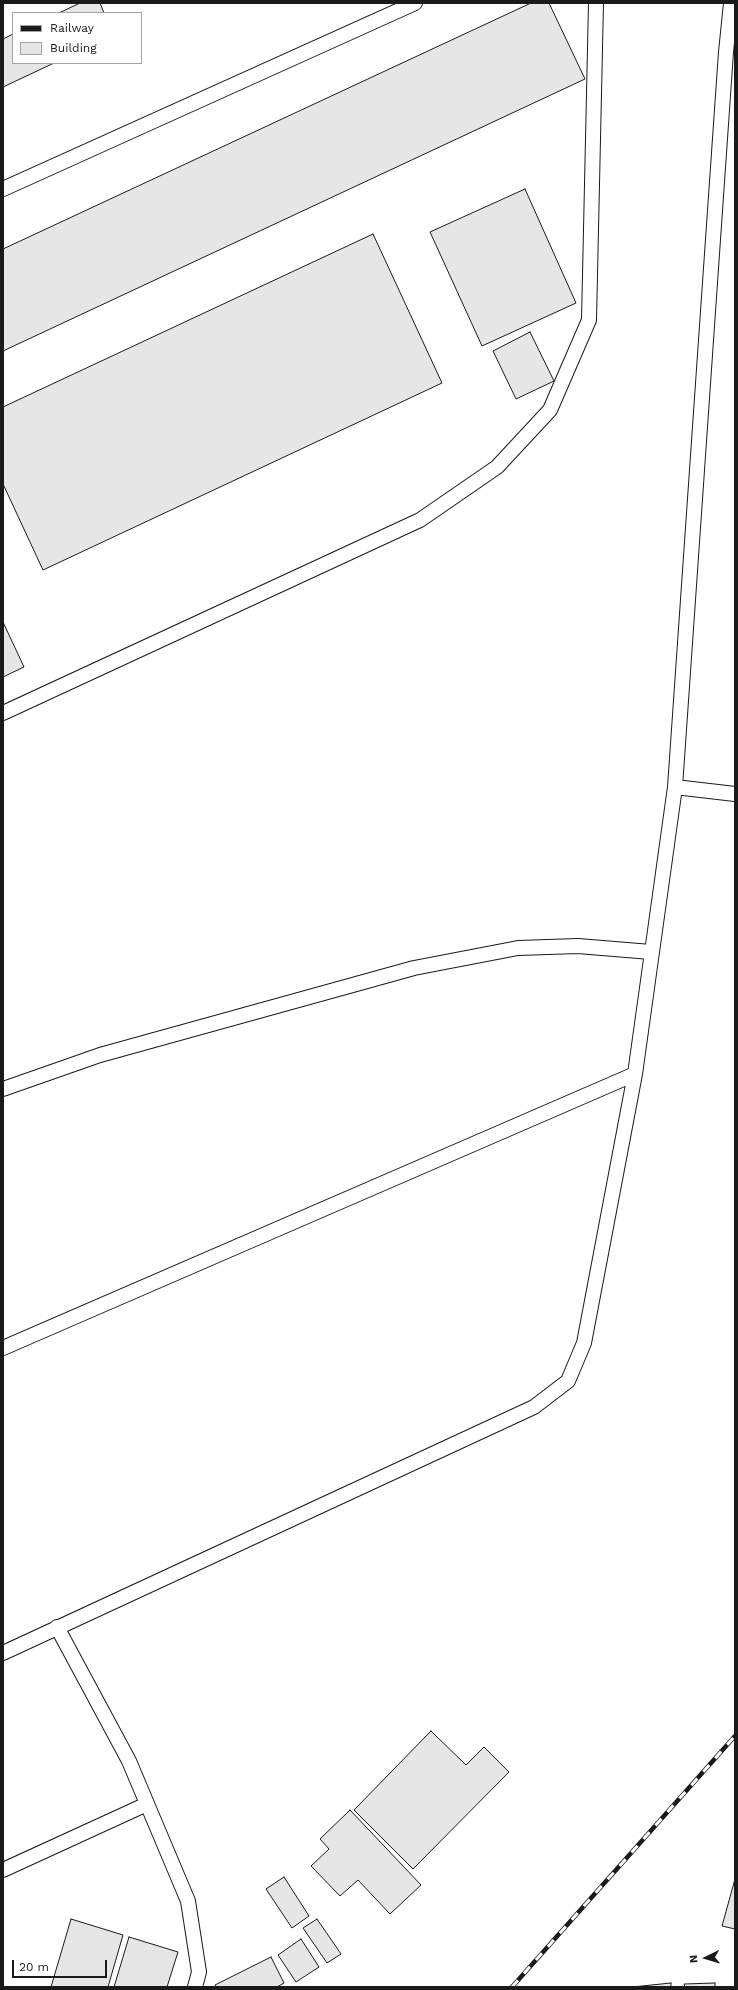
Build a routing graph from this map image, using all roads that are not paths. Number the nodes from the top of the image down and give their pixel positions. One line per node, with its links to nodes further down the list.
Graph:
1 (415, 3): 4 (lane)
2 (596, 3): 5 (lane)
3 (731, 3): 6 (lane)
4 (3, 189)
5 (3, 713)
6 (674, 787): 7 (lane); 8 (lane)
7 (735, 794)
8 (651, 952): 9 (lane); 10 (lane)
9 (635, 1074): 11 (lane); 12 (lane)
10 (3, 1089)
11 (3, 1348)
12 (57, 1627): 13 (lane); 14 (lane)
13 (3, 1652)
14 (147, 1804): 15 (lane); 16 (lane)
15 (3, 1870)
16 (195, 1987)

